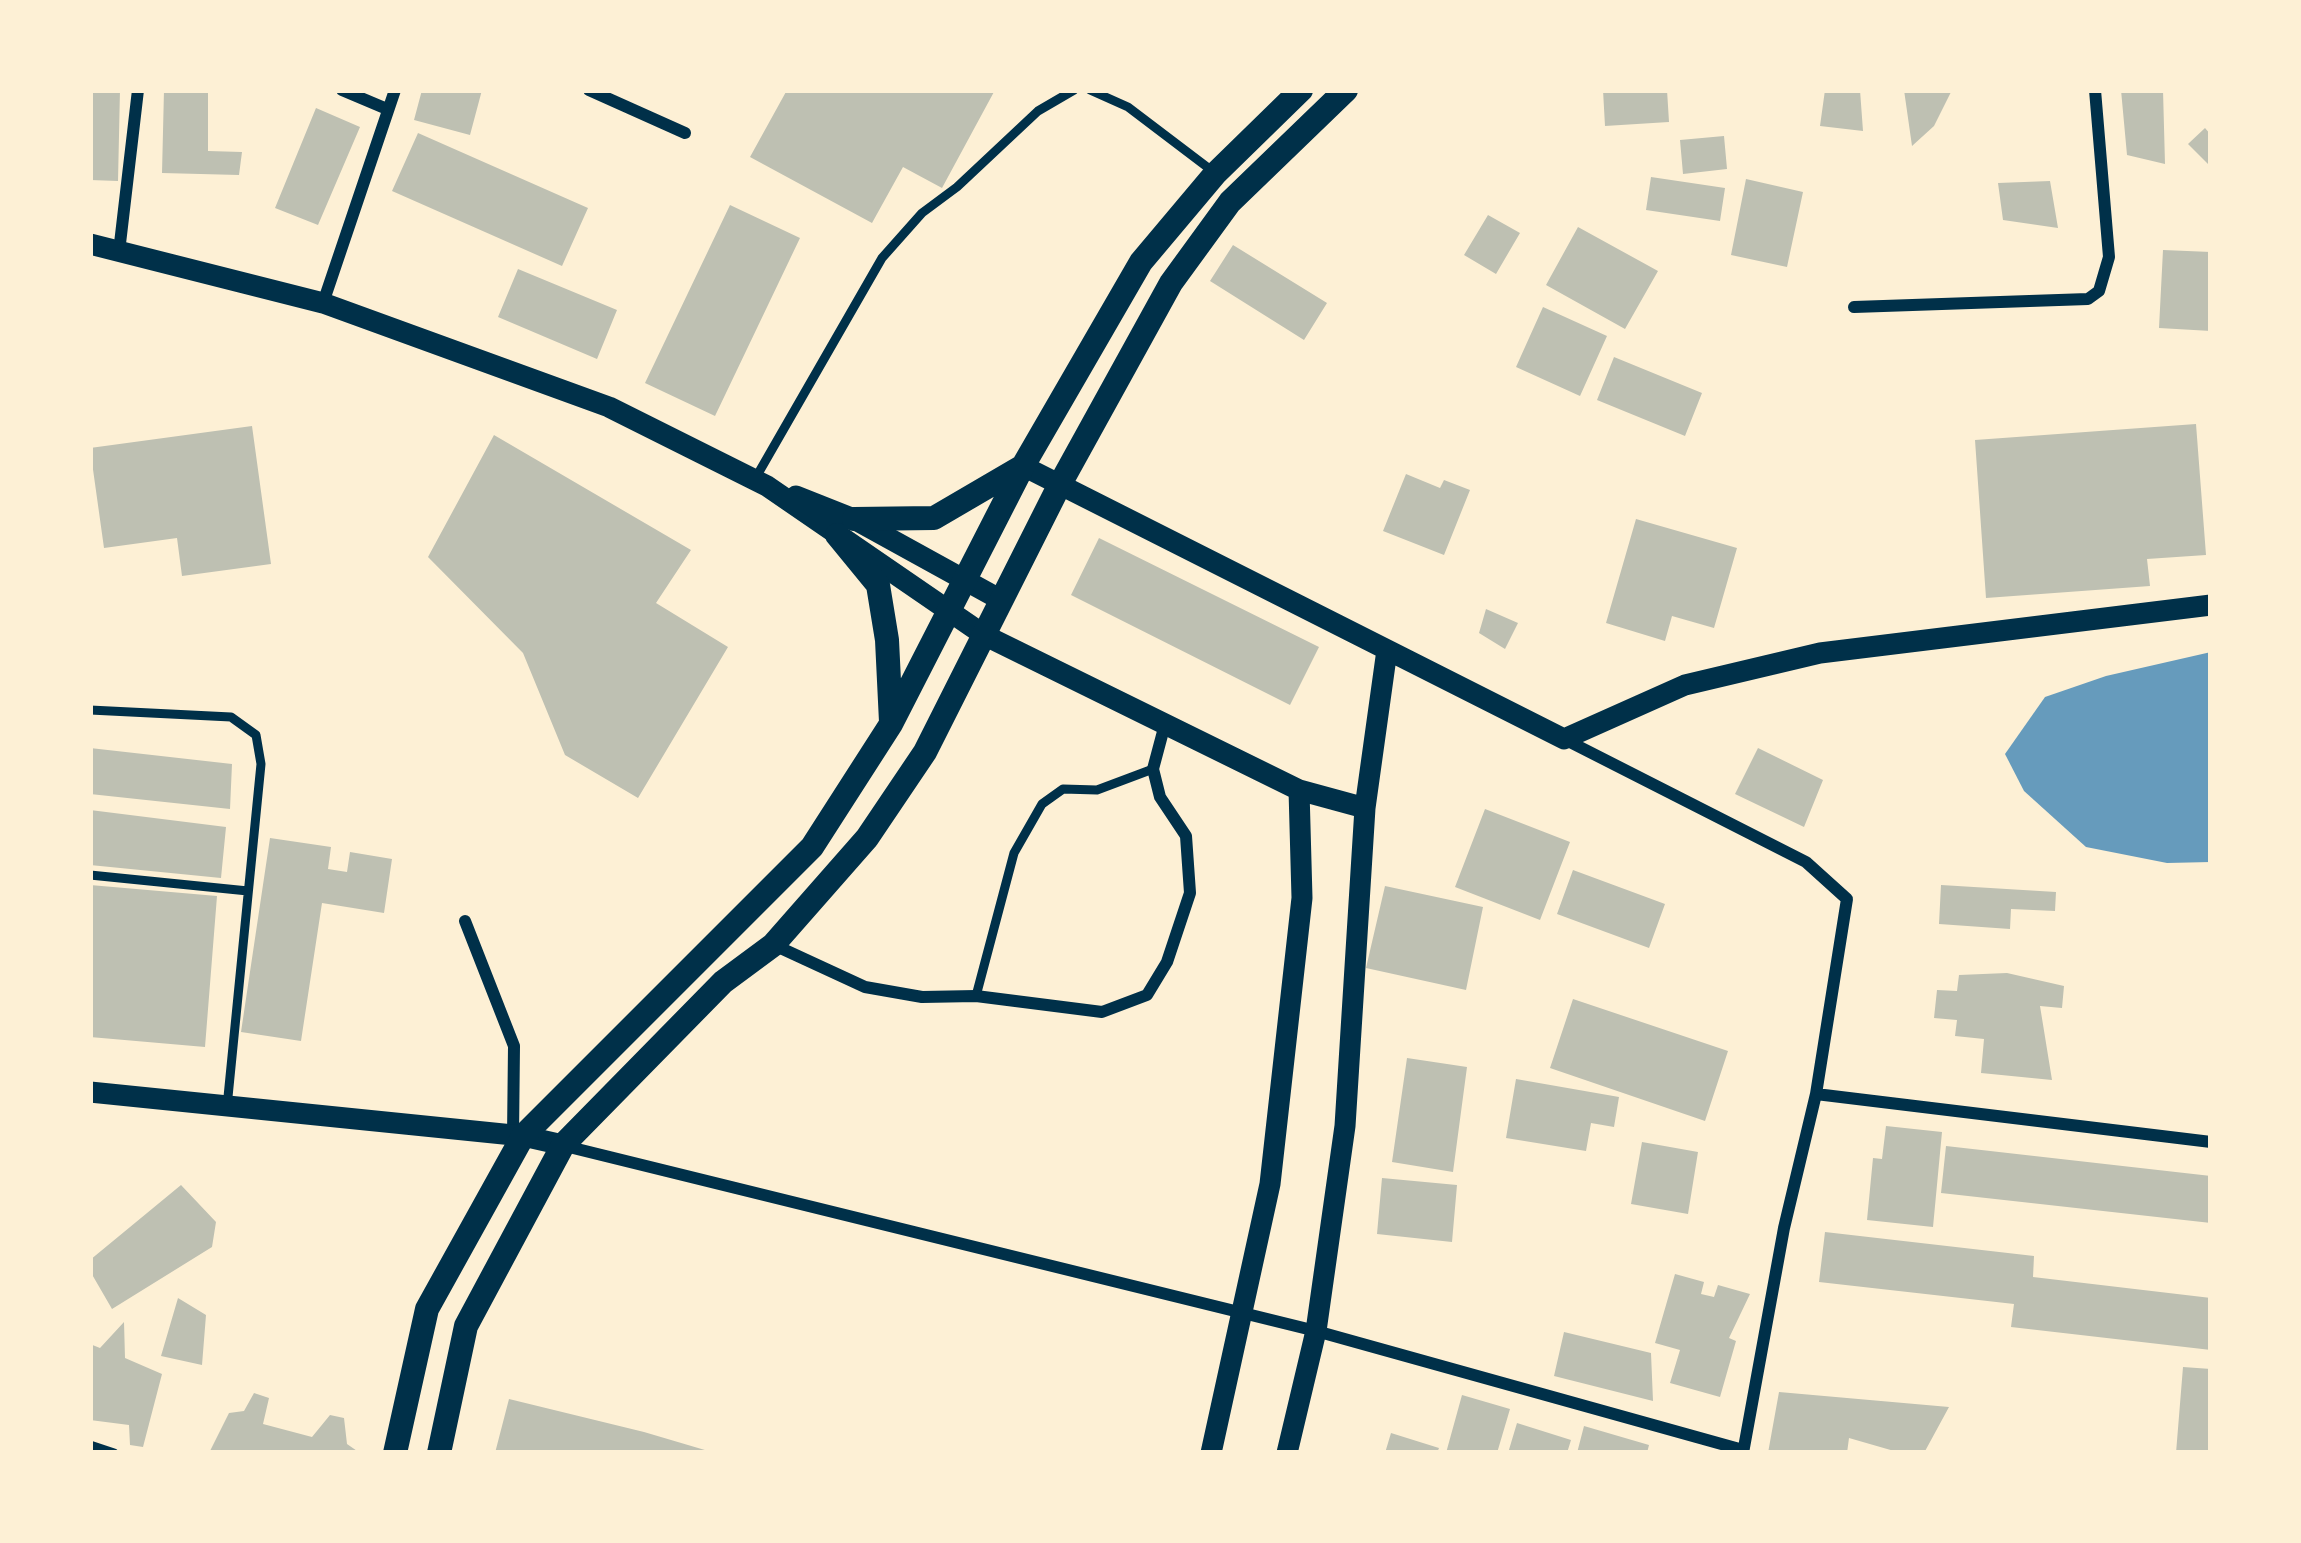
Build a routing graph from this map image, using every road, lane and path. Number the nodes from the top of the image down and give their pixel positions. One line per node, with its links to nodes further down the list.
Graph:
1 (138, 90): 14 (street)
2 (342, 90): 10 (street)
3 (395, 90): 10 (street)
4 (589, 90): 11 (street)
5 (1074, 90): 18 (lane)
6 (1090, 90): 12 (lane)
7 (1301, 90): 12 (main road)
8 (1346, 90): 19 (main road)
9 (2095, 90): 16 (street)
10 (387, 109): 15 (street)
11 (685, 133)
12 (1215, 174): 17 (main road)
13 (90, 244): 14 (street)
14 (119, 252): 15 (street)
15 (323, 303): 18 (street)
16 (1853, 308)
17 (1023, 466): 19 (street); 20 (main road); 21 (main road)
18 (761, 482): 20 (street)
19 (1058, 486): 22 (main road); 26 (street)
20 (845, 527): 21 (street); 24 (street); 28 (main road)
21 (965, 581): 22 (street); 24 (main road)
22 (1001, 600): 25 (main road)
23 (2211, 605): 30 (street)
24 (949, 612): 25 (street); 28 (main road)
25 (985, 635): 29 (street); 37 (main road)
26 (1387, 650): 30 (street); 33 (street)
27 (90, 710): 35 (lane)
28 (891, 724): 42 (main road)
29 (1165, 724): 31 (street); 32 (street)
30 (1564, 740): 40 (street)
31 (1153, 769): 38 (lane); 38 (street)
32 (1299, 790): 33 (street); 45 (street)
33 (1365, 808): 46 (street)
34 (90, 875): 35 (lane)
35 (248, 891): 41 (lane)
36 (465, 921): 42 (street)
37 (773, 945): 38 (street); 44 (main road)
38 (976, 996)
39 (90, 1091): 41 (street)
40 (1816, 1094): 43 (street); 48 (street)
41 (226, 1109): 42 (street)
42 (518, 1136): 44 (street); 50 (main road)
43 (2211, 1142)
44 (563, 1145): 45 (street); 51 (main road)
45 (1244, 1313): 46 (street); 52 (street)
46 (1316, 1330): 48 (street); 53 (street)
47 (90, 1445): 49 (lane)
48 (1743, 1452)
49 (114, 1453)
50 (395, 1453)
51 (440, 1453)
52 (1211, 1453)
53 (1287, 1453)

